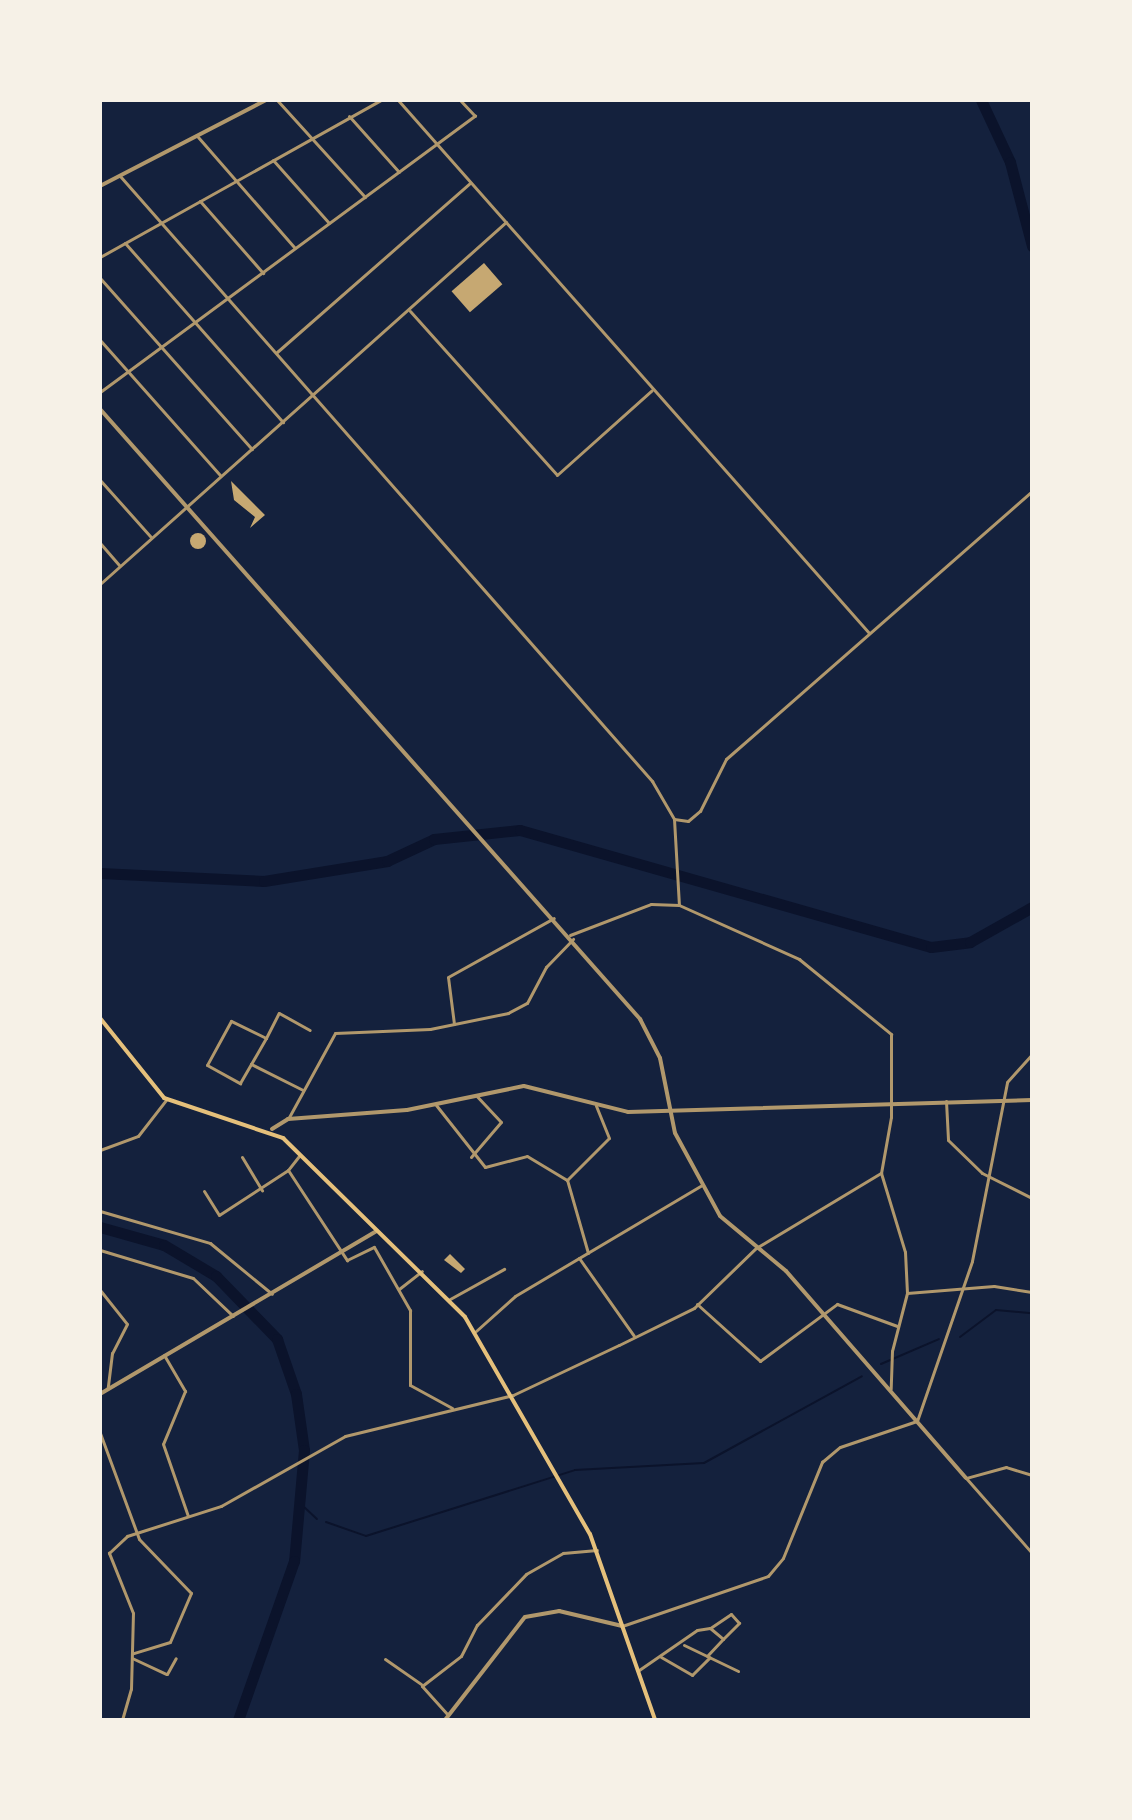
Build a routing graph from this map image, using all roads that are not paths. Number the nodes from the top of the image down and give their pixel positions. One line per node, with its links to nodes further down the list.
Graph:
1 (266, 100): 7 (street)
2 (277, 100): 8 (street)
3 (381, 100): 6 (street)
4 (398, 100): 9 (street)
5 (460, 100): 9 (street)
6 (349, 116): 8 (street); 11 (street)
7 (198, 137): 12 (street); 13 (street)
8 (311, 139): 10 (street); 16 (street)
9 (437, 144): 11 (street); 14 (street)
10 (273, 160): 13 (street); 19 (street)
11 (399, 172): 16 (street)
12 (120, 176): 15 (street); 20 (street)
13 (236, 181): 17 (street); 22 (street)
14 (471, 182): 18 (street); 31 (street)
15 (100, 186)
16 (365, 197): 19 (street)
17 (200, 201): 20 (street); 24 (street)
18 (506, 222): 27 (street); 33 (street)
19 (329, 223): 22 (street)
20 (162, 224): 21 (street); 26 (street)
21 (125, 243): 23 (street); 28 (street)
22 (295, 248): 24 (street)
23 (100, 257)
24 (263, 273): 26 (street)
25 (100, 278): 30 (street)
26 (229, 298): 28 (street); 31 (street)
27 (410, 310): 33 (street); 35 (street)
28 (195, 323): 30 (street); 37 (street)
29 (100, 340): 32 (street)
30 (161, 346): 32 (street); 38 (street)
31 (277, 352): 35 (street)
32 (127, 371): 34 (street); 39 (street)
33 (652, 390): 47 (street)
34 (100, 392)
35 (314, 395): 37 (street); 48 (street)
36 (100, 409): 42 (street)
37 (283, 422): 38 (street)
38 (252, 449): 39 (street)
39 (221, 476): 42 (street)
40 (100, 480): 43 (street)
41 (1032, 491): 47 (street)
42 (187, 507): 43 (street); 50 (street)
43 (152, 538): 45 (street)
44 (100, 543): 45 (street)
45 (120, 566): 46 (street)
46 (100, 584)
47 (869, 633): 48 (street)
48 (674, 821): 49 (street)
49 (679, 905): 51 (street); 62 (street)
50 (554, 918): 51 (street); 53 (street)
51 (572, 937): 53 (street); 67 (street)
52 (100, 1018): 60 (main road)
53 (454, 1024): 58 (street)
54 (310, 1030): 55 (street)
55 (266, 1038): 57 (street); 57 (street)
56 (1032, 1054): 64 (street)
57 (251, 1064): 58 (street)
58 (303, 1090): 68 (street)
59 (477, 1096): 65 (street); 66 (street); 73 (street)
60 (166, 1100): 69 (main road); 70 (street)
61 (1032, 1100): 64 (street)
62 (892, 1101): 63 (street); 67 (street); 75 (street)
63 (946, 1101): 64 (street); 76 (street)
64 (1002, 1101): 76 (street)
65 (436, 1105): 68 (street); 73 (street)
66 (596, 1106): 67 (street); 77 (street)
67 (673, 1110): 78 (street)
68 (288, 1119): 69 (street)
69 (272, 1129): 71 (main road)
70 (100, 1150)
71 (301, 1155): 74 (street); 83 (main road)
72 (242, 1157): 79 (street)
73 (471, 1157): 77 (street)
74 (288, 1170): 79 (street); 86 (street)
75 (881, 1173): 84 (street); 95 (street)
76 (989, 1177): 81 (street); 91 (street)
77 (567, 1180): 87 (street)
78 (702, 1185): 84 (street); 87 (street)
79 (262, 1190): 80 (street)
80 (204, 1191)
81 (1032, 1198)
82 (100, 1211): 96 (street)
83 (378, 1231): 86 (street); 90 (main road)
84 (756, 1248): 98 (street); 99 (street)
85 (100, 1250): 100 (street)
86 (342, 1252): 92 (street); 96 (street)
87 (588, 1253): 88 (street)
88 (579, 1258): 102 (street); 103 (street)
89 (504, 1269): 97 (street)
90 (422, 1271): 92 (street); 97 (main road)
91 (964, 1288): 94 (street); 95 (street); 110 (street)
92 (399, 1289): 109 (street)
93 (100, 1290): 105 (street)
94 (1032, 1292)
95 (907, 1293): 101 (street)
96 (272, 1294): 100 (street)
97 (450, 1299): 102 (main road)
98 (697, 1304): 99 (street); 103 (street)
99 (821, 1311): 101 (street); 106 (street)
100 (234, 1315): 104 (street)
101 (897, 1326): 106 (street)
102 (476, 1331): 108 (main road)
103 (634, 1336): 108 (street)
104 (164, 1355): 105 (street); 114 (street)
105 (108, 1388): 107 (street)
106 (891, 1390): 110 (street)
107 (100, 1394)
108 (513, 1395): 109 (street); 116 (main road)
109 (452, 1408): 114 (street)
110 (917, 1421): 113 (street); 118 (street)
111 (100, 1433): 115 (street)
112 (1032, 1475): 113 (street)
113 (966, 1478): 117 (street)
114 (188, 1516): 115 (street)
115 (136, 1531): 122 (street); 122 (street)
116 (597, 1550): 118 (main road); 129 (street)
117 (1032, 1553)
118 (622, 1626): 127 (main road); 130 (street)
119 (710, 1628): 120 (street); 120 (street); 121 (street)
120 (723, 1639): 124 (street)
121 (684, 1645): 123 (street); 124 (street)
122 (132, 1656): 125 (street); 131 (street)
123 (661, 1657): 124 (street); 127 (street)
124 (708, 1657): 128 (street)
125 (176, 1658)
126 (385, 1659): 129 (street)
127 (639, 1670): 132 (main road)
128 (738, 1671)
129 (422, 1686): 130 (street)
130 (446, 1717)
131 (122, 1720)
132 (655, 1720)

